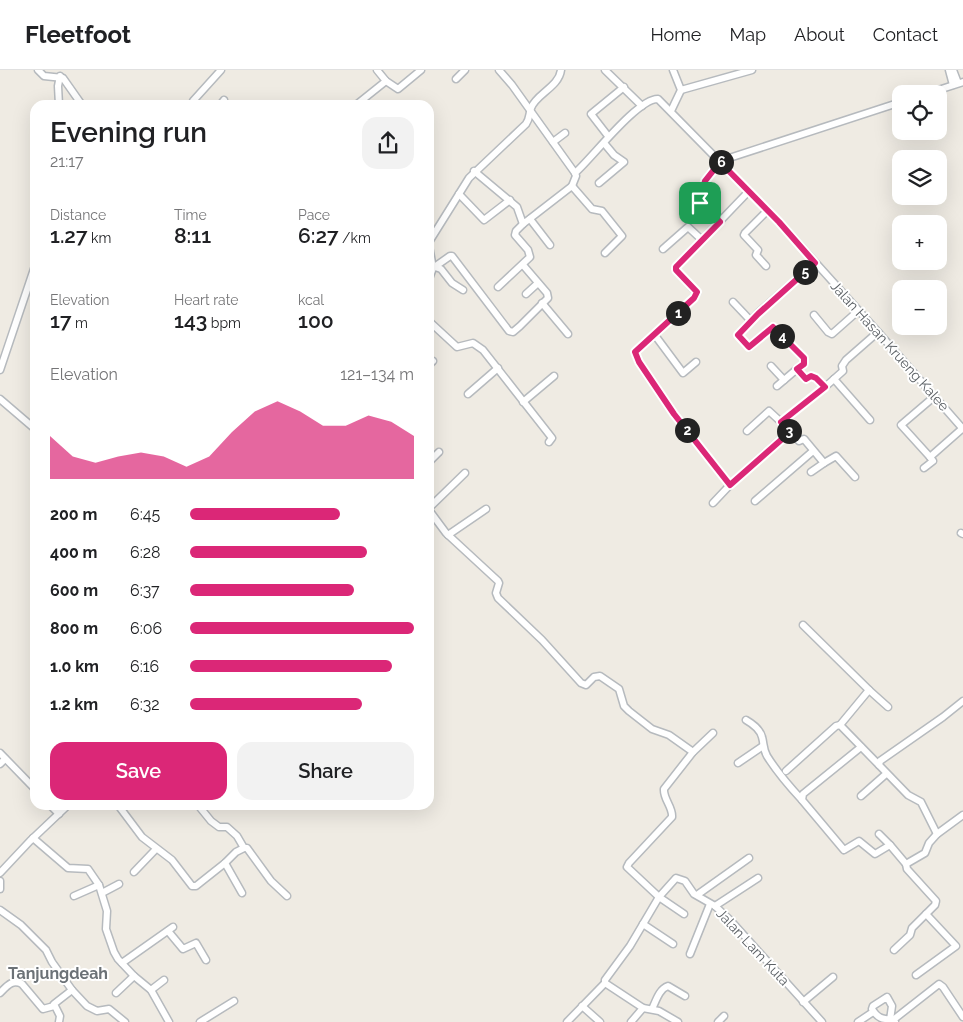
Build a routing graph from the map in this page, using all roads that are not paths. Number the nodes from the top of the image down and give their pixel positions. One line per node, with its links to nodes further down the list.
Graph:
1 (38, 70): 13 (street)
2 (221, 70): 21 (street)
3 (377, 70): 15 (street)
4 (421, 70): 15 (street)
5 (465, 70): 14 (street)
6 (499, 70): 25 (street)
7 (561, 70): 25 (street)
8 (605, 70): 17 (street)
9 (673, 70): 18 (street)
10 (752, 70): 18 (street)
11 (949, 70): 16 (street)
12 (954, 70): 16 (street)
13 (60, 76): 19 (street); 20 (street)
14 (456, 79)
15 (386, 81): 22 (street)
16 (958, 83)
17 (624, 87): 24 (street); 28 (street)
18 (680, 90): 26 (street)
19 (59, 100)
20 (79, 100)
21 (194, 100)
22 (362, 100)
23 (892, 105): 31 (street)
24 (642, 106): 26 (street, Jalan Hasan Krueng Kalee); 28 (street)
25 (530, 111): 29 (street); 32 (street)
26 (671, 111): 31 (street, Jalan Hasan Krueng Kalee)
27 (565, 133): 29 (street)
28 (608, 136): 30 (street)
29 (553, 142): 33 (street)
30 (604, 143): 33 (street); 34 (street)
31 (720, 162): 36 (street, Jalan Hasan Krueng Kalee); 38 (street)
32 (474, 172): 37 (street); 39 (street)
33 (576, 173): 35 (street)
34 (600, 183)
35 (572, 186): 42 (street); 49 (street)
36 (749, 192): 41 (street, Jalan Hasan Krueng Kalee); 43 (street)
37 (459, 194): 39 (street); 45 (street)
38 (695, 198): 40 (street); 43 (street)
39 (510, 200): 44 (street)
40 (688, 204)
41 (767, 211): 50 (street, Jalan Hasan Krueng Kalee); 52 (street)
42 (530, 219): 44 (street); 47 (street)
43 (720, 222): 46 (street)
44 (523, 224): 51 (street)
45 (434, 232)
46 (702, 240): 48 (street); 67 (street)
47 (550, 245)
48 (663, 249)
49 (605, 253)
50 (815, 263): 61 (street, Jalan Hasan Krueng Kalee); 63 (street)
51 (523, 265): 55 (street); 56 (street)
52 (766, 266)
53 (434, 268): 57 (street); 60 (street)
54 (30, 281): 72 (street)
55 (538, 283): 58 (street); 60 (street)
56 (498, 287)
57 (463, 290)
58 (526, 294)
59 (733, 302): 63 (street)
60 (542, 303): 66 (street)
61 (858, 311): 62 (street); 65 (street, Jalan Hasan Krueng Kalee)
62 (814, 314)
63 (751, 321): 71 (street)
64 (434, 326): 70 (street)
65 (878, 332): 74 (street); 79 (street, Jalan Hasan Krueng Kalee)
66 (568, 334)
67 (654, 334): 68 (street); 98 (street)
68 (696, 362)
69 (771, 366): 75 (street)
70 (498, 368): 78 (street); 81 (street)
71 (797, 369): 75 (street); 77 (street)
72 (0, 370)
73 (554, 376): 81 (street)
74 (834, 379): 77 (street); 82 (street)
75 (784, 380): 76 (street)
76 (777, 386)
77 (825, 387): 83 (street)
78 (468, 394)
79 (935, 396): 85 (street, Jalan Hasan Krueng Kalee); 92 (street)
80 (0, 399): 84 (street)
81 (522, 402): 88 (street)
82 (870, 420)
83 (781, 422): 86 (street); 87 (street)
84 (30, 425)
85 (963, 429): 92 (street)
86 (747, 430)
87 (790, 432): 89 (street); 98 (street)
88 (548, 442)
89 (813, 451): 93 (street); 99 (street)
90 (439, 452): 91 (street)
91 (434, 457)
92 (930, 457): 94 (street)
93 (824, 463): 95 (street); 97 (street)
94 (924, 468)
95 (811, 472)
96 (465, 473): 101 (street)
97 (855, 477)
98 (730, 485): 100 (street)
99 (755, 501)
100 (713, 503)
101 (434, 504)
102 (486, 509): 104 (street)
103 (434, 516): 104 (street)
104 (448, 536): 114 (street)
105 (803, 625): 106 (street)
106 (869, 690): 108 (street); 110 (street)
107 (963, 701): 118 (street)
108 (888, 707)
109 (746, 720): 112 (street)
110 (840, 725): 113 (street); 119 (street)
111 (713, 734): 114 (street)
112 (763, 746): 116 (street); 123 (street)
113 (861, 747): 118 (street); 123 (street)
114 (693, 752): 151 (street)
115 (3, 756): 117 (street); 121 (street)
116 (738, 763)
117 (0, 764)
118 (879, 765): 120 (street)
119 (786, 771)
120 (886, 774): 122 (street); 131 (street)
121 (30, 784)
122 (861, 796)
123 (802, 800): 133 (street)
124 (55, 810): 128 (street)
125 (63, 810): 128 (street)
126 (122, 810): 135 (street)
127 (202, 810): 134 (street)
128 (59, 814): 132 (street)
129 (963, 815): 131 (street)
130 (879, 834): 133 (street)
131 (938, 834): 138 (street)
132 (33, 838): 140 (street); 144 (street)
133 (890, 845): 138 (street)
134 (244, 848): 137 (street); 150 (street)
135 (156, 849): 137 (street); 139 (street)
136 (749, 858): 148 (street)
137 (225, 863): 147 (street)
138 (906, 864): 155 (street)
139 (134, 872)
140 (0, 873)
141 (758, 878): 152 (street)
142 (0, 881): 145 (street)
143 (119, 884): 146 (street)
144 (99, 885): 146 (street); 149 (street)
145 (0, 889)
146 (102, 892): 161 (street)
147 (242, 893)
148 (697, 895): 151 (street, Jalan Lam Kuta); 152 (street, Jalan Lam Kuta)
149 (74, 896)
150 (287, 896)
151 (659, 897): 154 (street); 156 (street)
152 (713, 905): 159 (street); 173 (street, Jalan Lam Kuta)
153 (0, 910): 167 (street)
154 (684, 914)
155 (926, 914): 158 (street); 162 (street)
156 (643, 924): 157 (street); 166 (street)
157 (673, 944)
158 (894, 950)
159 (690, 954)
160 (206, 960): 161 (street)
161 (122, 963): 163 (street)
162 (916, 975)
163 (134, 976): 168 (street); 170 (street)
164 (833, 976): 173 (street)
165 (164, 980): 168 (street)
166 (605, 983): 175 (street); 176 (street)
167 (72, 990): 174 (street); 183 (street)
168 (151, 990): 184 (street)
169 (0, 993): 174 (street)
170 (116, 994)
171 (685, 996): 177 (street)
172 (234, 1000): 185 (street)
173 (803, 1002): 191 (street, Jalan Lam Kuta)
174 (54, 1006): 182 (street)
175 (582, 1006): 186 (street); 187 (street)
176 (643, 1008): 177 (street); 188 (street)
177 (652, 1009): 189 (street)
178 (874, 1012): 181 (street); 181 (street); 192 (street)
179 (724, 1016): 190 (street)
180 (963, 1017): 181 (street)
181 (893, 1021)
182 (59, 1022)
183 (125, 1022)
184 (169, 1022)
185 (200, 1022)
186 (567, 1022)
187 (600, 1022)
188 (631, 1022)
189 (678, 1022)
190 (718, 1022)
191 (822, 1022)
192 (858, 1022)

